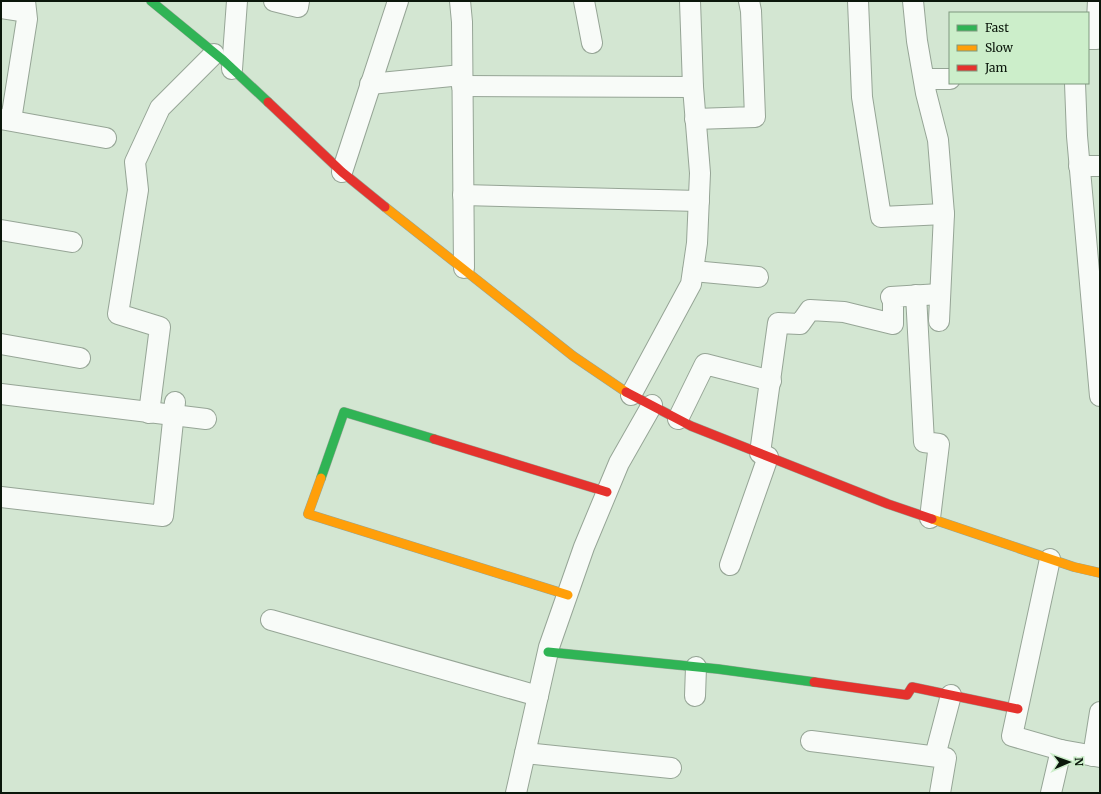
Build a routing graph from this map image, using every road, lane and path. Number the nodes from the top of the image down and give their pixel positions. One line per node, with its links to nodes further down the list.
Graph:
1 (151, 1): 17 (street)
2 (237, 1): 18 (street)
3 (274, 1): 4 (street)
4 (299, 1)
5 (398, 1): 22 (street)
6 (460, 1): 21 (street)
7 (584, 1): 16 (street)
8 (690, 1): 24 (street)
9 (749, 1): 26 (street)
10 (858, 1): 33 (street)
11 (914, 1): 19 (street)
12 (1098, 1): 15 (street)
13 (26, 7): 14 (street); 25 (street)
14 (1, 8)
15 (1089, 39)
16 (592, 43)
17 (214, 54): 18 (street); 50 (street)
18 (232, 69): 30 (street)
19 (924, 79): 20 (street); 33 (street)
20 (949, 79)
21 (462, 81): 22 (street); 24 (street); 31 (street)
22 (370, 84): 30 (street)
23 (1075, 84): 28 (street)
24 (693, 87): 26 (street)
25 (6, 119): 27 (street)
26 (696, 119): 32 (street)
27 (106, 138)
28 (1079, 166): 29 (street); 45 (street)
29 (1100, 166)
30 (342, 172): 36 (street)
31 (463, 195): 32 (street); 36 (street)
32 (699, 201): 37 (street)
33 (944, 214): 39 (street)
34 (1, 230): 35 (street)
35 (72, 242)
36 (464, 268): 47 (street)
37 (693, 271): 38 (street); 47 (street)
38 (758, 276)
39 (940, 294): 40 (street); 41 (street)
40 (916, 295): 44 (street); 56 (street)
41 (939, 321)
42 (1, 344): 43 (street)
43 (80, 358)
44 (771, 381): 52 (street); 53 (street)
45 (1099, 383)
46 (1, 394): 50 (street)
47 (631, 395): 48 (street)
48 (652, 405): 52 (street); 54 (street)
49 (174, 409): 50 (street); 51 (street); 55 (street)
50 (149, 413)
51 (206, 419)
52 (678, 419): 53 (street)
53 (764, 455): 56 (street); 58 (street)
54 (607, 492): 60 (street); 60 (street)
55 (1, 497)
56 (930, 518): 57 (street)
57 (1050, 559): 59 (street); 67 (street)
58 (730, 565)
59 (1100, 573)
60 (568, 595): 62 (street)
61 (271, 620): 64 (street)
62 (548, 652): 63 (street); 64 (street)
63 (696, 667): 65 (street); 66 (street)
64 (538, 696): 71 (street)
65 (695, 696)
66 (951, 696): 67 (street); 72 (street)
67 (1018, 709): 70 (street)
68 (1100, 712): 73 (street)
69 (811, 741): 72 (street)
70 (1061, 750): 73 (street); 77 (street)
71 (525, 753): 74 (street); 75 (street)
72 (935, 756): 76 (street)
73 (1096, 757)
74 (670, 768)
75 (516, 793)
76 (940, 793)
77 (1051, 793)

